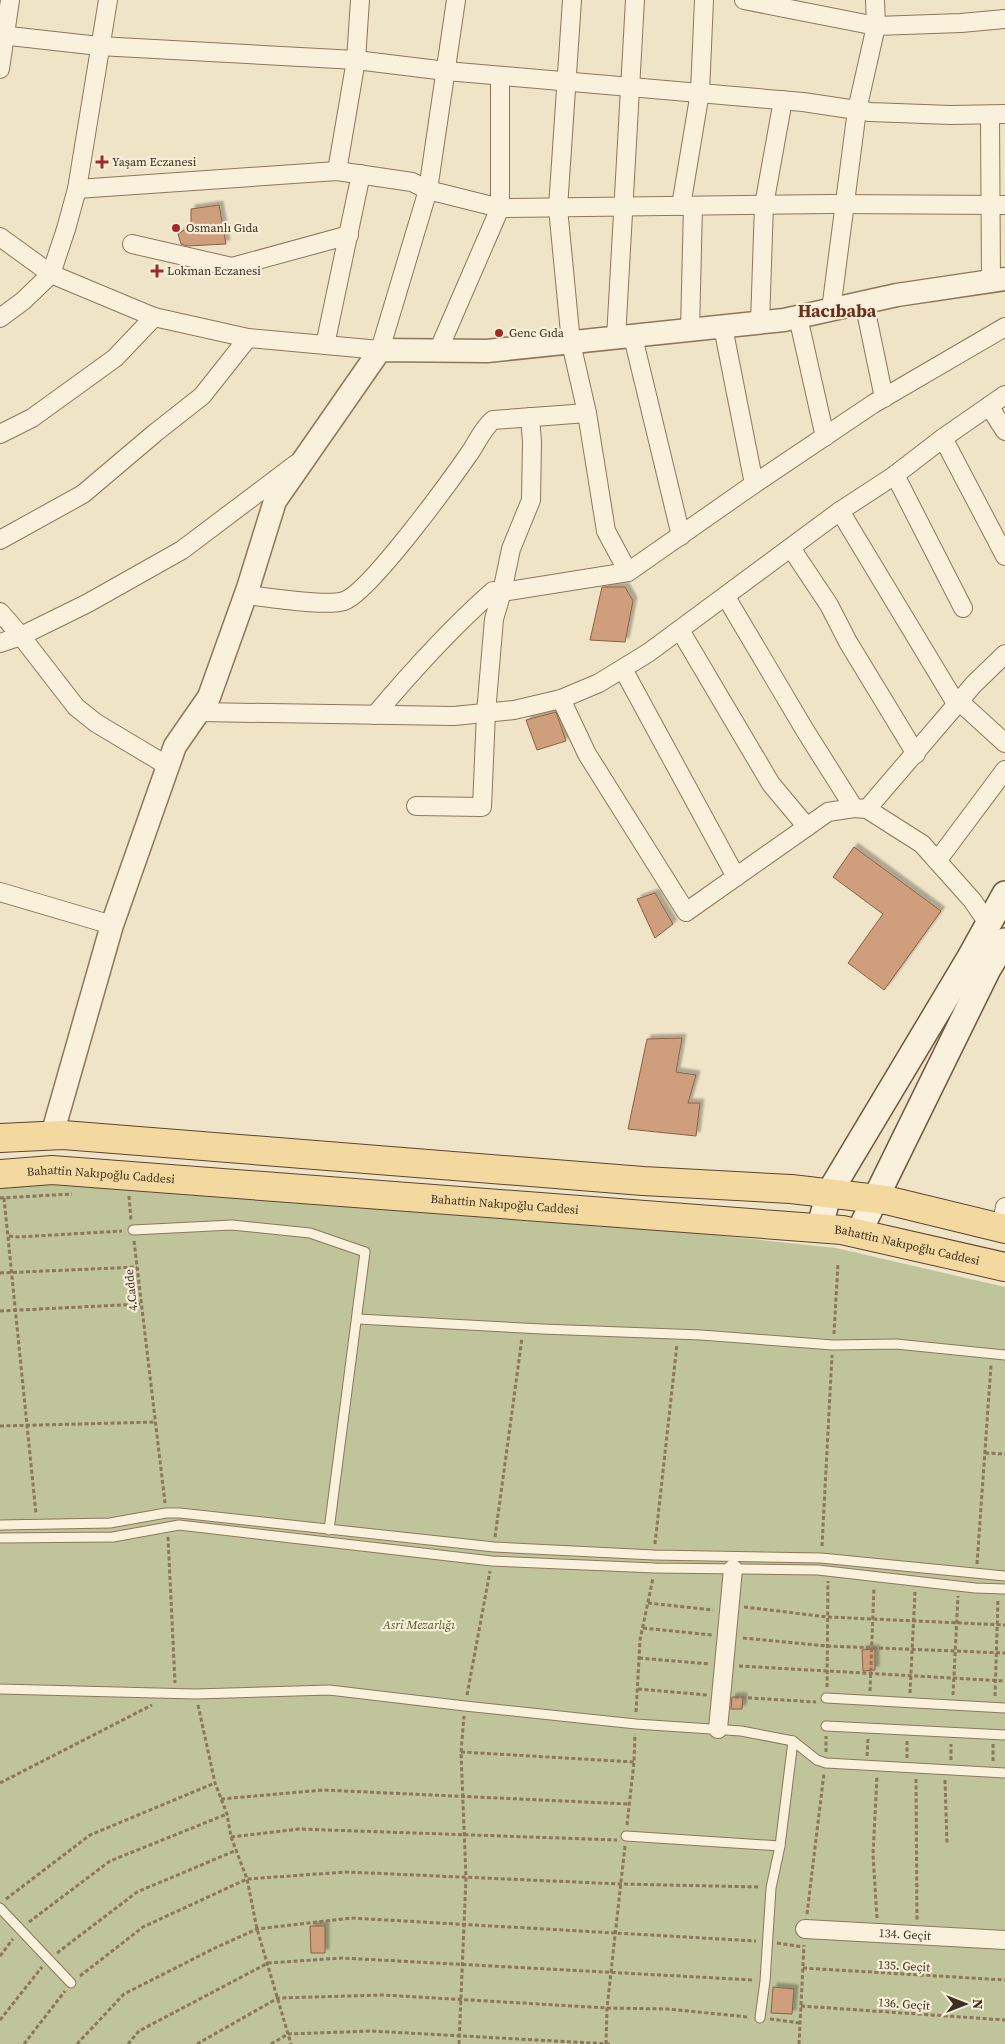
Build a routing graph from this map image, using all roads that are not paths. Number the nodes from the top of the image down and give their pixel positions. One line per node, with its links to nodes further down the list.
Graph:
1 (10, 0): 12 (street)
2 (108, 0): 13 (street)
3 (360, 0): 14 (street)
4 (456, 0): 16 (street)
5 (572, 0): 18 (street)
6 (635, 0): 19 (street)
7 (704, 0): 20 (street)
8 (744, 0): 11 (street)
9 (876, 0): 11 (street)
10 (1005, 19): 11 (street)
11 (876, 26): 22 (street)
12 (2, 35): 13 (street); 15 (street)
13 (100, 46): 14 (street); 26 (street)
14 (356, 60): 16 (street); 24 (street)
15 (0, 69)
16 (446, 71): 17 (street); 27 (street)
17 (500, 76): 18 (street); 33 (street)
18 (567, 81): 19 (street); 34 (street)
19 (630, 88): 20 (street); 31 (street)
20 (700, 92): 21 (street); 32 (street)
21 (782, 100): 22 (street); 29 (street)
22 (857, 110): 23 (street); 28 (street)
23 (997, 115): 30 (street)
24 (338, 171): 25 (street); 26 (street)
25 (361, 174): 27 (street); 35 (street)
26 (77, 189): 38 (street)
27 (428, 190): 33 (street); 53 (street)
28 (844, 204): 29 (street); 30 (street); 41 (street)
29 (764, 205): 32 (street); 45 (street)
30 (997, 205): 39 (street)
31 (625, 206): 32 (street); 34 (street); 50 (street)
32 (687, 206): 48 (street)
33 (500, 208): 34 (street); 54 (street)
34 (558, 208): 51 (street)
35 (348, 235): 37 (street); 52 (street)
36 (0, 237): 38 (street)
37 (132, 244)
38 (51, 274): 42 (street); 44 (street)
39 (998, 280): 40 (street)
40 (864, 302): 41 (street); 56 (street)
41 (831, 310): 43 (street)
42 (154, 317): 49 (street); 61 (street)
43 (798, 317): 45 (street); 62 (street)
44 (0, 318)
45 (760, 323): 46 (street)
46 (723, 327): 48 (street); 66 (street)
47 (1005, 327): 56 (street)
48 (690, 330): 50 (street)
49 (248, 338): 52 (street); 69 (street)
50 (624, 338): 51 (street); 68 (street)
51 (571, 343): 54 (street); 58 (street)
52 (325, 345): 53 (street)
53 (380, 350): 54 (street); 64 (street)
54 (438, 351)
55 (1005, 395): 57 (street)
56 (884, 398): 62 (street)
57 (989, 406): 60 (street); 63 (street)
58 (586, 413): 59 (street); 72 (street)
59 (530, 417): 73 (street); 74 (street)
60 (1005, 431)
61 (0, 434)
62 (825, 436): 66 (street)
63 (943, 438): 65 (street); 71 (street)
64 (306, 456): 74 (street); 79 (street)
65 (895, 475): 67 (street); 76 (street)
66 (754, 484): 68 (street)
67 (840, 511): 70 (street); 84 (street)
68 (681, 536): 72 (street)
69 (0, 540)
70 (791, 548): 75 (street); 89 (street)
71 (1005, 556)
72 (628, 572): 73 (street)
73 (502, 592): 86 (street); 87 (street)
74 (246, 596): 85 (street)
75 (726, 597): 78 (street); 93 (street)
76 (963, 608)
77 (0, 612): 79 (street)
78 (680, 630): 82 (street); 94 (street)
79 (22, 636): 80 (street); 90 (street)
80 (0, 643)
81 (1005, 654): 84 (street)
82 (623, 669): 83 (street); 96 (street)
83 (561, 699): 86 (street); 96 (street)
84 (958, 703): 88 (street); 89 (street)
85 (198, 712): 87 (street); 90 (street)
86 (486, 713): 87 (street); 92 (street)
87 (375, 715)
88 (1005, 743)
89 (916, 754): 93 (street)
90 (168, 766): 99 (street)
91 (1005, 770): 95 (street)
92 (416, 806)
93 (861, 808): 94 (street); 95 (street)
94 (808, 827): 96 (street)
95 (937, 861): 100 (street)
96 (736, 877)
97 (0, 892): 99 (street)
98 (1005, 894): 100 (main road)
99 (112, 925): 102 (street)
100 (997, 932): 101 (main road); 105 (main road)
101 (997, 971): 106 (main road)
102 (52, 1135): 103 (main road); 105 (main road)
103 (0, 1138)
104 (1, 1190): 108 (main road, Bahattin Nakıpoğlu Caddesi)
105 (829, 1193): 106 (main road); 108 (main road)
106 (875, 1199): 107 (main road); 110 (main road)
107 (1004, 1221)
108 (819, 1229): 110 (main road, Bahattin Nakıpoğlu Caddesi)
109 (133, 1230): 112 (lane)
110 (858, 1234): 111 (main road, Bahattin Nakıpoğlu Caddesi)
111 (1005, 1266)
112 (358, 1318): 113 (lane); 115 (lane)
113 (1005, 1355)
114 (0, 1525): 115 (lane)
115 (329, 1530): 118 (lane)
116 (0, 1538): 117 (lane)
117 (733, 1569): 119 (lane); 124 (street)
118 (1005, 1576)
119 (1002, 1589)
120 (0, 1688): 124 (lane)
121 (826, 1698): 122 (lane)
122 (1005, 1708)
123 (826, 1726): 125 (lane)
124 (718, 1729): 126 (lane)
125 (1005, 1735)
126 (793, 1741): 127 (lane); 129 (lane)
127 (1005, 1773)
128 (626, 1836): 129 (lane)
129 (780, 1846): 134 (lane)
130 (0, 1908): 133 (lane)
131 (805, 1928): 132 (street, 134. Geçit)
132 (1005, 1940)
133 (71, 1983)
134 (760, 2018)

